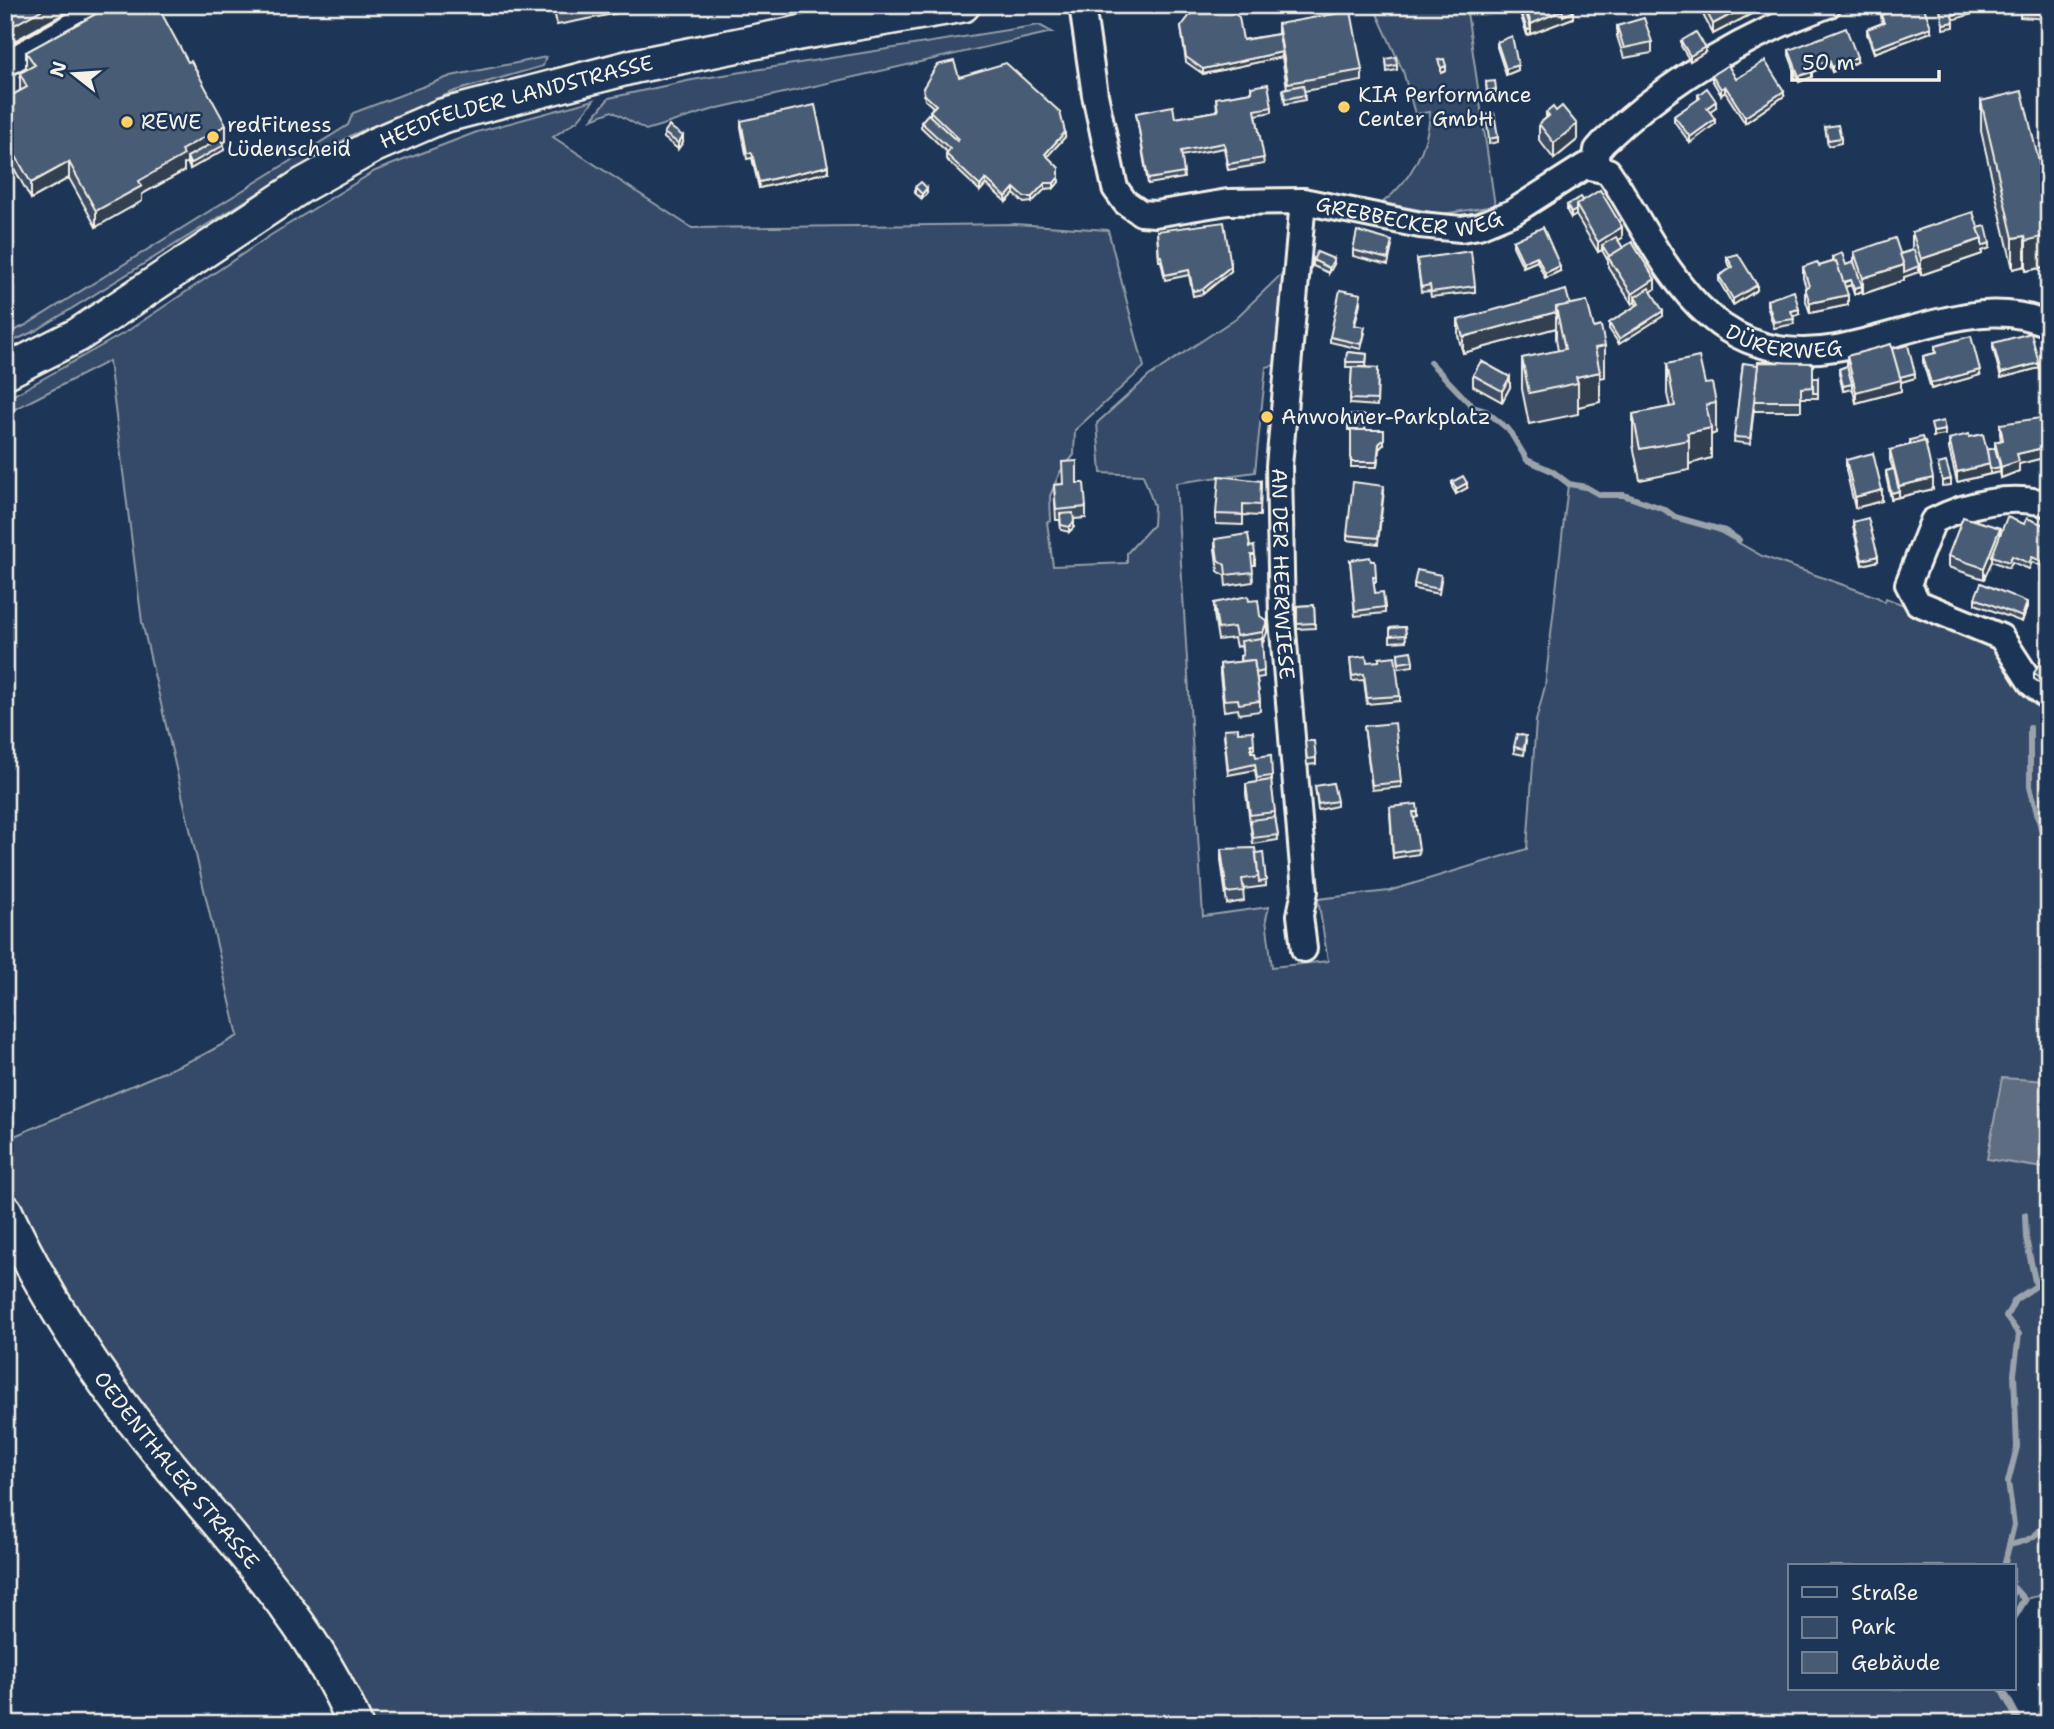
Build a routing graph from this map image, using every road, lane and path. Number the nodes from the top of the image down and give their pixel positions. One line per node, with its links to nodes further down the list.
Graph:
1 (963, 5): 9 (main road, HEEDFELDER LANDSTRASSE)
2 (1082, 5): 7 (street, GREBBECKER WEG)
3 (1828, 5): 6 (street)
4 (100, 10): 5 (street)
5 (5, 64)
6 (1595, 166): 7 (street, GREBBECKER WEG); 8 (street, DÜRERWEG)
7 (1303, 201): 12 (street, AN DER HEERWIESE)
8 (2049, 325)
9 (5, 372)
10 (2049, 503): 11 (street)
11 (2049, 698)
12 (1304, 949)
13 (5, 1211): 14 (main road, OEDENTHALER STRASSE)
14 (355, 1724)

